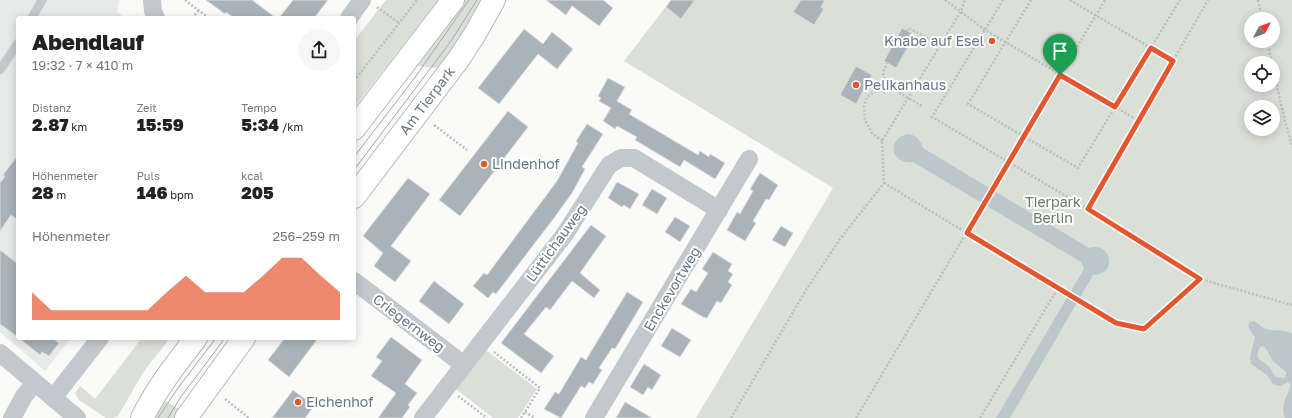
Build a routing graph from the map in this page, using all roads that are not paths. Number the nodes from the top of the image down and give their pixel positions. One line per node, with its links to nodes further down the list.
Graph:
1 (42, 0): 6 (lane)
2 (152, 0): 7 (street)
3 (453, 0): 11 (main road)
4 (494, 0): 13 (main road, Am Tierpark)
5 (368, 2): 8 (street)
6 (33, 16)
7 (155, 16)
8 (350, 16)
9 (16, 46): 10 (lane)
10 (0, 70)
11 (356, 126)
12 (749, 159): 14 (street, Enckevortweg)
13 (356, 194)
14 (719, 210): 20 (street, Lüttichauweg); 28 (street, Enckevortweg)
15 (356, 283): 20 (street, Criegernweg)
16 (98, 340): 22 (street)
17 (194, 340): 25 (main road)
18 (242, 340): 26 (main road)
19 (0, 352): 21 (street)
20 (464, 365): 27 (street, Lüttichauweg)
21 (35, 383): 22 (street); 23 (street)
22 (53, 398): 24 (street)
23 (12, 418)
24 (77, 418)
25 (142, 418)
26 (186, 418)
27 (423, 418)
28 (594, 418)

